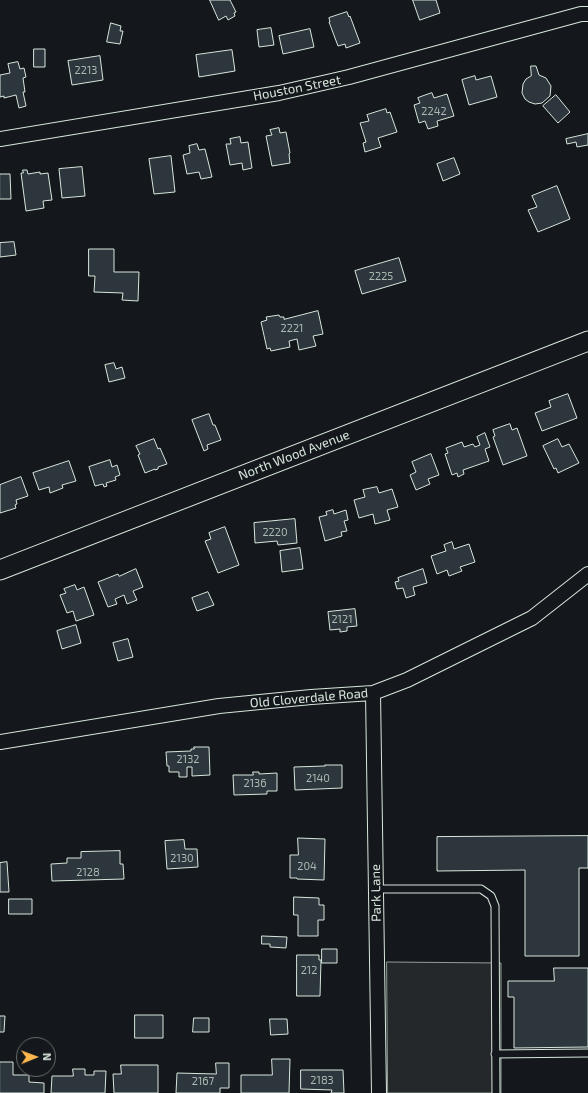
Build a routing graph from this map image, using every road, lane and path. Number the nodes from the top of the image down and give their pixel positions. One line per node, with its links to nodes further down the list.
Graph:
1 (586, 17): 2 (street, Houston Street)
2 (0, 138)
3 (588, 341): 4 (main road, North Wood Avenue)
4 (0, 570)
5 (588, 574): 6 (street, Old Cloverdale Road)
6 (374, 693): 7 (street, Old Cloverdale Road); 8 (street, Park Lane)
7 (0, 742)
8 (376, 889): 10 (lane); 11 (street, Park Lane)
9 (588, 1053): 10 (lane)
10 (495, 1054): 12 (lane)
11 (379, 1093)
12 (496, 1093)

